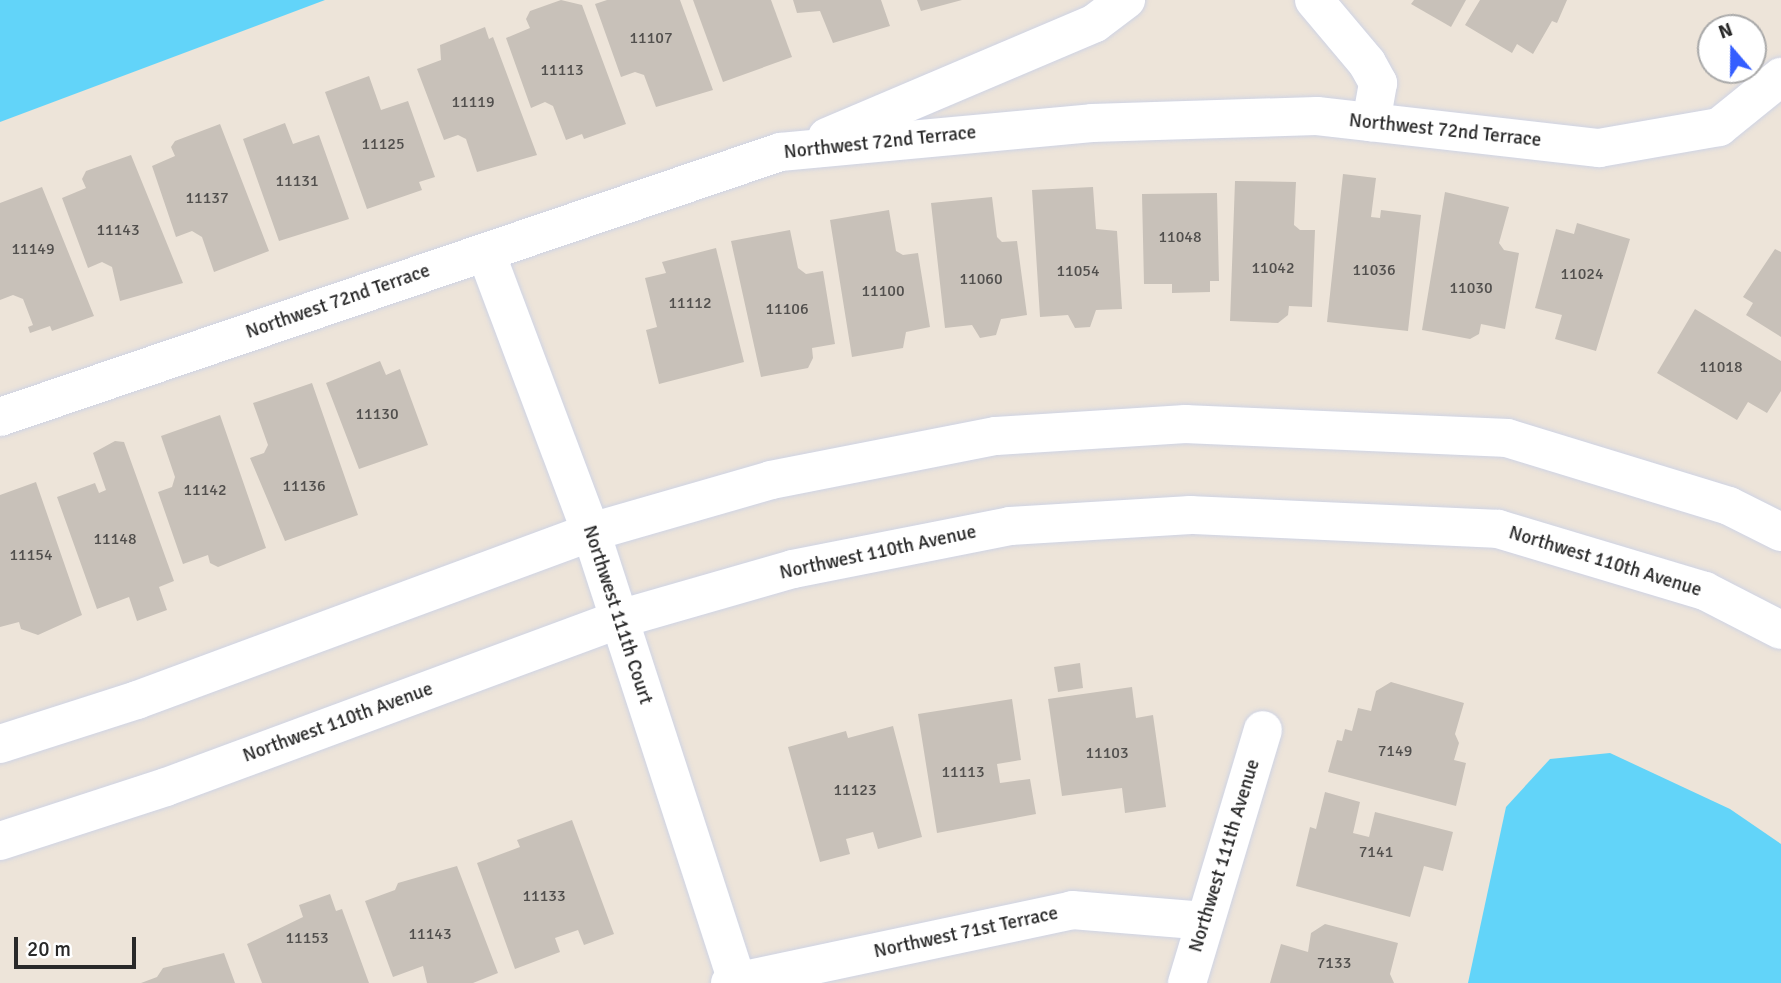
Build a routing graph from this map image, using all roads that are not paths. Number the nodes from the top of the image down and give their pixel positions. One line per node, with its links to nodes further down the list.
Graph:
1 (1126, 0): 5 (street)
2 (1314, 0): 4 (street)
3 (1781, 77): 4 (street, Northwest 72nd Terrace)
4 (1371, 122): 5 (street, Northwest 72nd Terrace)
5 (794, 151): 6 (street, Northwest 72nd Terrace)
6 (486, 253): 7 (street, Northwest 72nd Terrace); 8 (street, Northwest 111th Court)
7 (0, 416)
8 (591, 532): 9 (street); 10 (street, Northwest 111th Court); 13 (street)
9 (1781, 532)
10 (619, 619): 11 (street, Northwest 110th Avenue); 14 (street, Northwest 110th Avenue); 16 (street, Northwest 111th Court)
11 (1781, 630)
12 (1263, 730): 15 (street, Northwest 111th Avenue)
13 (0, 744)
14 (0, 841)
15 (1205, 921): 16 (street, Northwest 71st Terrace); 17 (street, Northwest 111th Avenue)
16 (734, 982)
17 (1187, 983)

